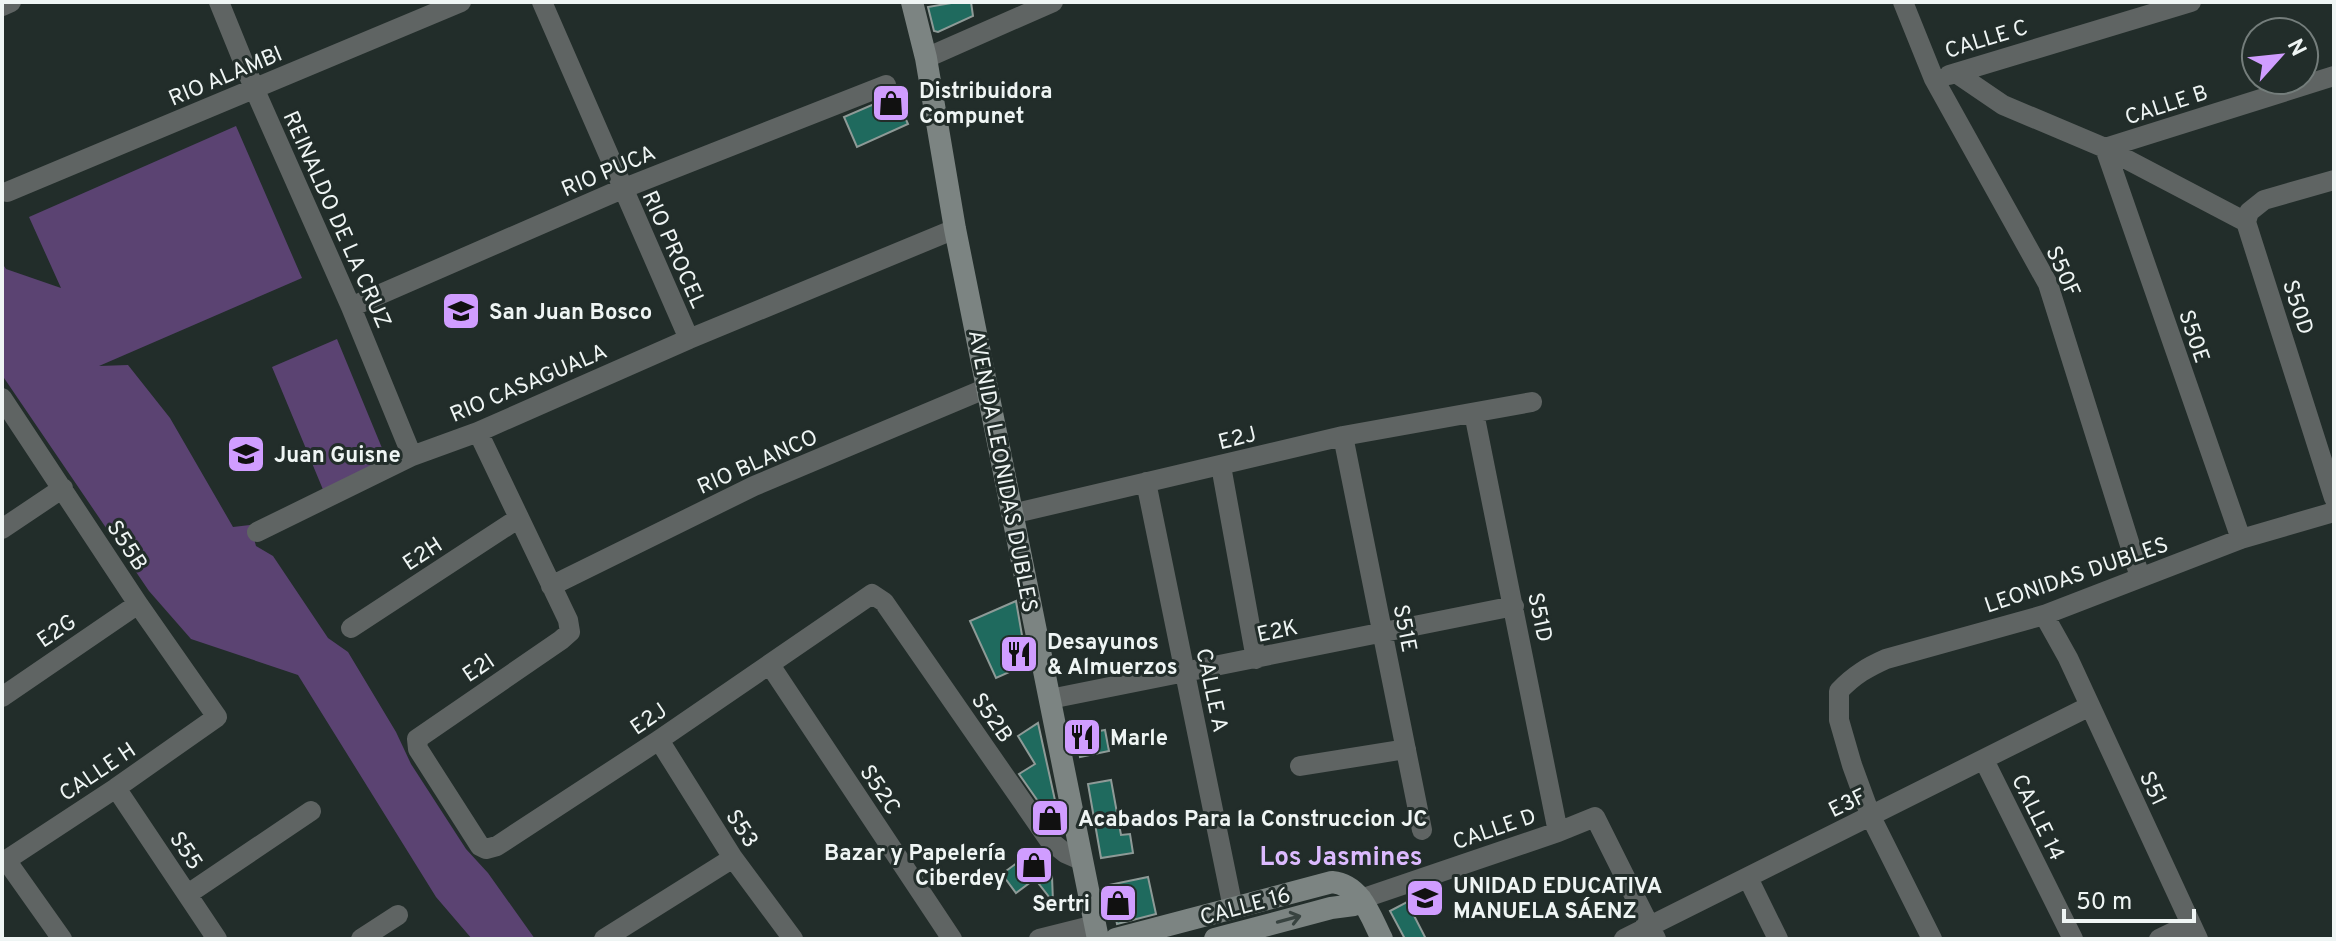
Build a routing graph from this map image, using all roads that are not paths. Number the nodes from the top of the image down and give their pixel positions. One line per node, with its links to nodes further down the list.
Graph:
1 (11, 2): 9 (street)
2 (219, 2): 15 (street, REINALDO DE LA CRUZ)
3 (461, 2): 15 (street, RIO ALAMBI)
4 (542, 2): 18 (street, RIO PROCEL)
5 (912, 2): 10 (main road, AVENIDA LEONIDAS DUBLES)
6 (1053, 2): 10 (street)
7 (1903, 2): 13 (street, S50F)
8 (2191, 2): 11 (street, CALLE C)
9 (2, 6)
10 (926, 58): 21 (main road, AVENIDA LEONIDAS DUBLES)
11 (1956, 73): 13 (street, CALLE C); 16 (street)
12 (2334, 76): 16 (street, CALLE B)
13 (1934, 79): 41 (street, S50F)
14 (886, 85): 18 (street, RIO PUCA)
15 (254, 88): 19 (street, RIO ALAMBI); 22 (street, REINALDO DE LA CRUZ)
16 (2105, 148): 20 (street); 40 (street, S50E)
17 (2334, 180): 20 (street)
18 (622, 189): 22 (street, RIO PUCA); 23 (street, RIO PROCEL)
19 (7, 192)
20 (2246, 222): 34 (street, S50D)
21 (955, 229): 23 (street, RIO CASAGUALA); 24 (main road, AVENIDA LEONIDAS DUBLES)
22 (351, 307): 30 (street, REINALDO DE LA CRUZ)
23 (689, 339): 28 (street, RIO CASAGUALA)
24 (987, 388): 36 (main road, AVENIDA LEONIDAS DUBLES); 42 (street, RIO BLANCO)
25 (2, 398): 33 (street, S55B)
26 (1532, 402): 27 (street, E2J)
27 (1474, 413): 29 (street, E2J); 45 (street, S51D)
28 (478, 432): 30 (street, RIO CASAGUALA); 37 (street)
29 (1343, 436): 31 (street, E2J); 48 (street, S51E)
30 (412, 456): 39 (street, RIO CASAGUALA)
31 (1221, 466): 32 (street, E2J); 49 (street)
32 (1146, 482): 36 (street, E2J); 51 (street, CALLE A)
33 (63, 488): 38 (street); 44 (street, S55B)
34 (2334, 498)
35 (2334, 512): 40 (street, LEONIDAS DUBLES)
36 (1012, 514): 53 (main road, AVENIDA LEONIDAS DUBLES)
37 (519, 518): 42 (street); 47 (street, E2H)
38 (2, 529)
39 (257, 532)
40 (2241, 539): 41 (street, LEONIDAS DUBLES)
41 (2140, 577): 46 (street, LEONIDAS DUBLES)
42 (551, 586): 65 (street, E2I)
43 (872, 594): 50 (street, E2J); 67 (street, S52B)
44 (138, 604): 52 (street, E2G); 55 (street, S55B)
45 (1514, 606): 48 (street, E2K); 64 (street, S51D)
46 (2044, 615): 54 (street, S51); 62 (street, LEONIDAS DUBLES)
47 (351, 628)
48 (1383, 632): 49 (street, E2K); 57 (street, S51E)
49 (1256, 659): 51 (street, E2K)
50 (770, 665): 56 (street, E2J); 82 (street, S52C)
51 (1185, 671): 53 (street, E2K); 72 (street, CALLE A)
52 (2, 697)
53 (1050, 699): 67 (main road, AVENIDA LEONIDAS DUBLES)
54 (2090, 706): 58 (street, E3F); 74 (street, S51)
55 (217, 717): 60 (street, CALLE H)
56 (659, 740): 65 (street, E2J); 66 (street, S53)
57 (1406, 749): 59 (street); 63 (street, S51E)
58 (1984, 760): 62 (street, E3F); 90 (street, CALLE 14)
59 (1300, 766)
60 (116, 788): 68 (street, CALLE H); 70 (street, S55)
61 (311, 811): 70 (street)
62 (1871, 817): 69 (street, E3F); 89 (street)
63 (1422, 830)
64 (1558, 832): 71 (street, CALLE D); 76 (street, CALLE D)
65 (486, 849)
66 (733, 858): 80 (street); 81 (street, S53)
67 (1081, 860): 75 (main road, AVENIDA LEONIDAS DUBLES)
68 (4, 862): 77 (street)
69 (1748, 878): 76 (street, E3F); 88 (street)
70 (188, 894): 78 (street, S55)
71 (1361, 899): 72 (main road, CALLE 16); 85 (main road, CALLE 16, one-way to 71); 86 (main road)
72 (1233, 908): 84 (main road, CALLE 16)
73 (398, 915): 79 (street)
74 (2194, 931): 91 (street)
75 (1097, 932): 83 (street)
76 (1653, 933): 87 (street, E3F)
77 (62, 939)
78 (217, 939)
79 (361, 939)
80 (604, 939)
81 (793, 939)
82 (952, 939)
83 (1039, 939)
84 (1116, 939)
85 (1215, 939)
86 (1382, 939)
87 (1624, 939)
88 (1778, 939)
89 (1932, 939)
90 (2073, 939)
91 (2159, 939)

